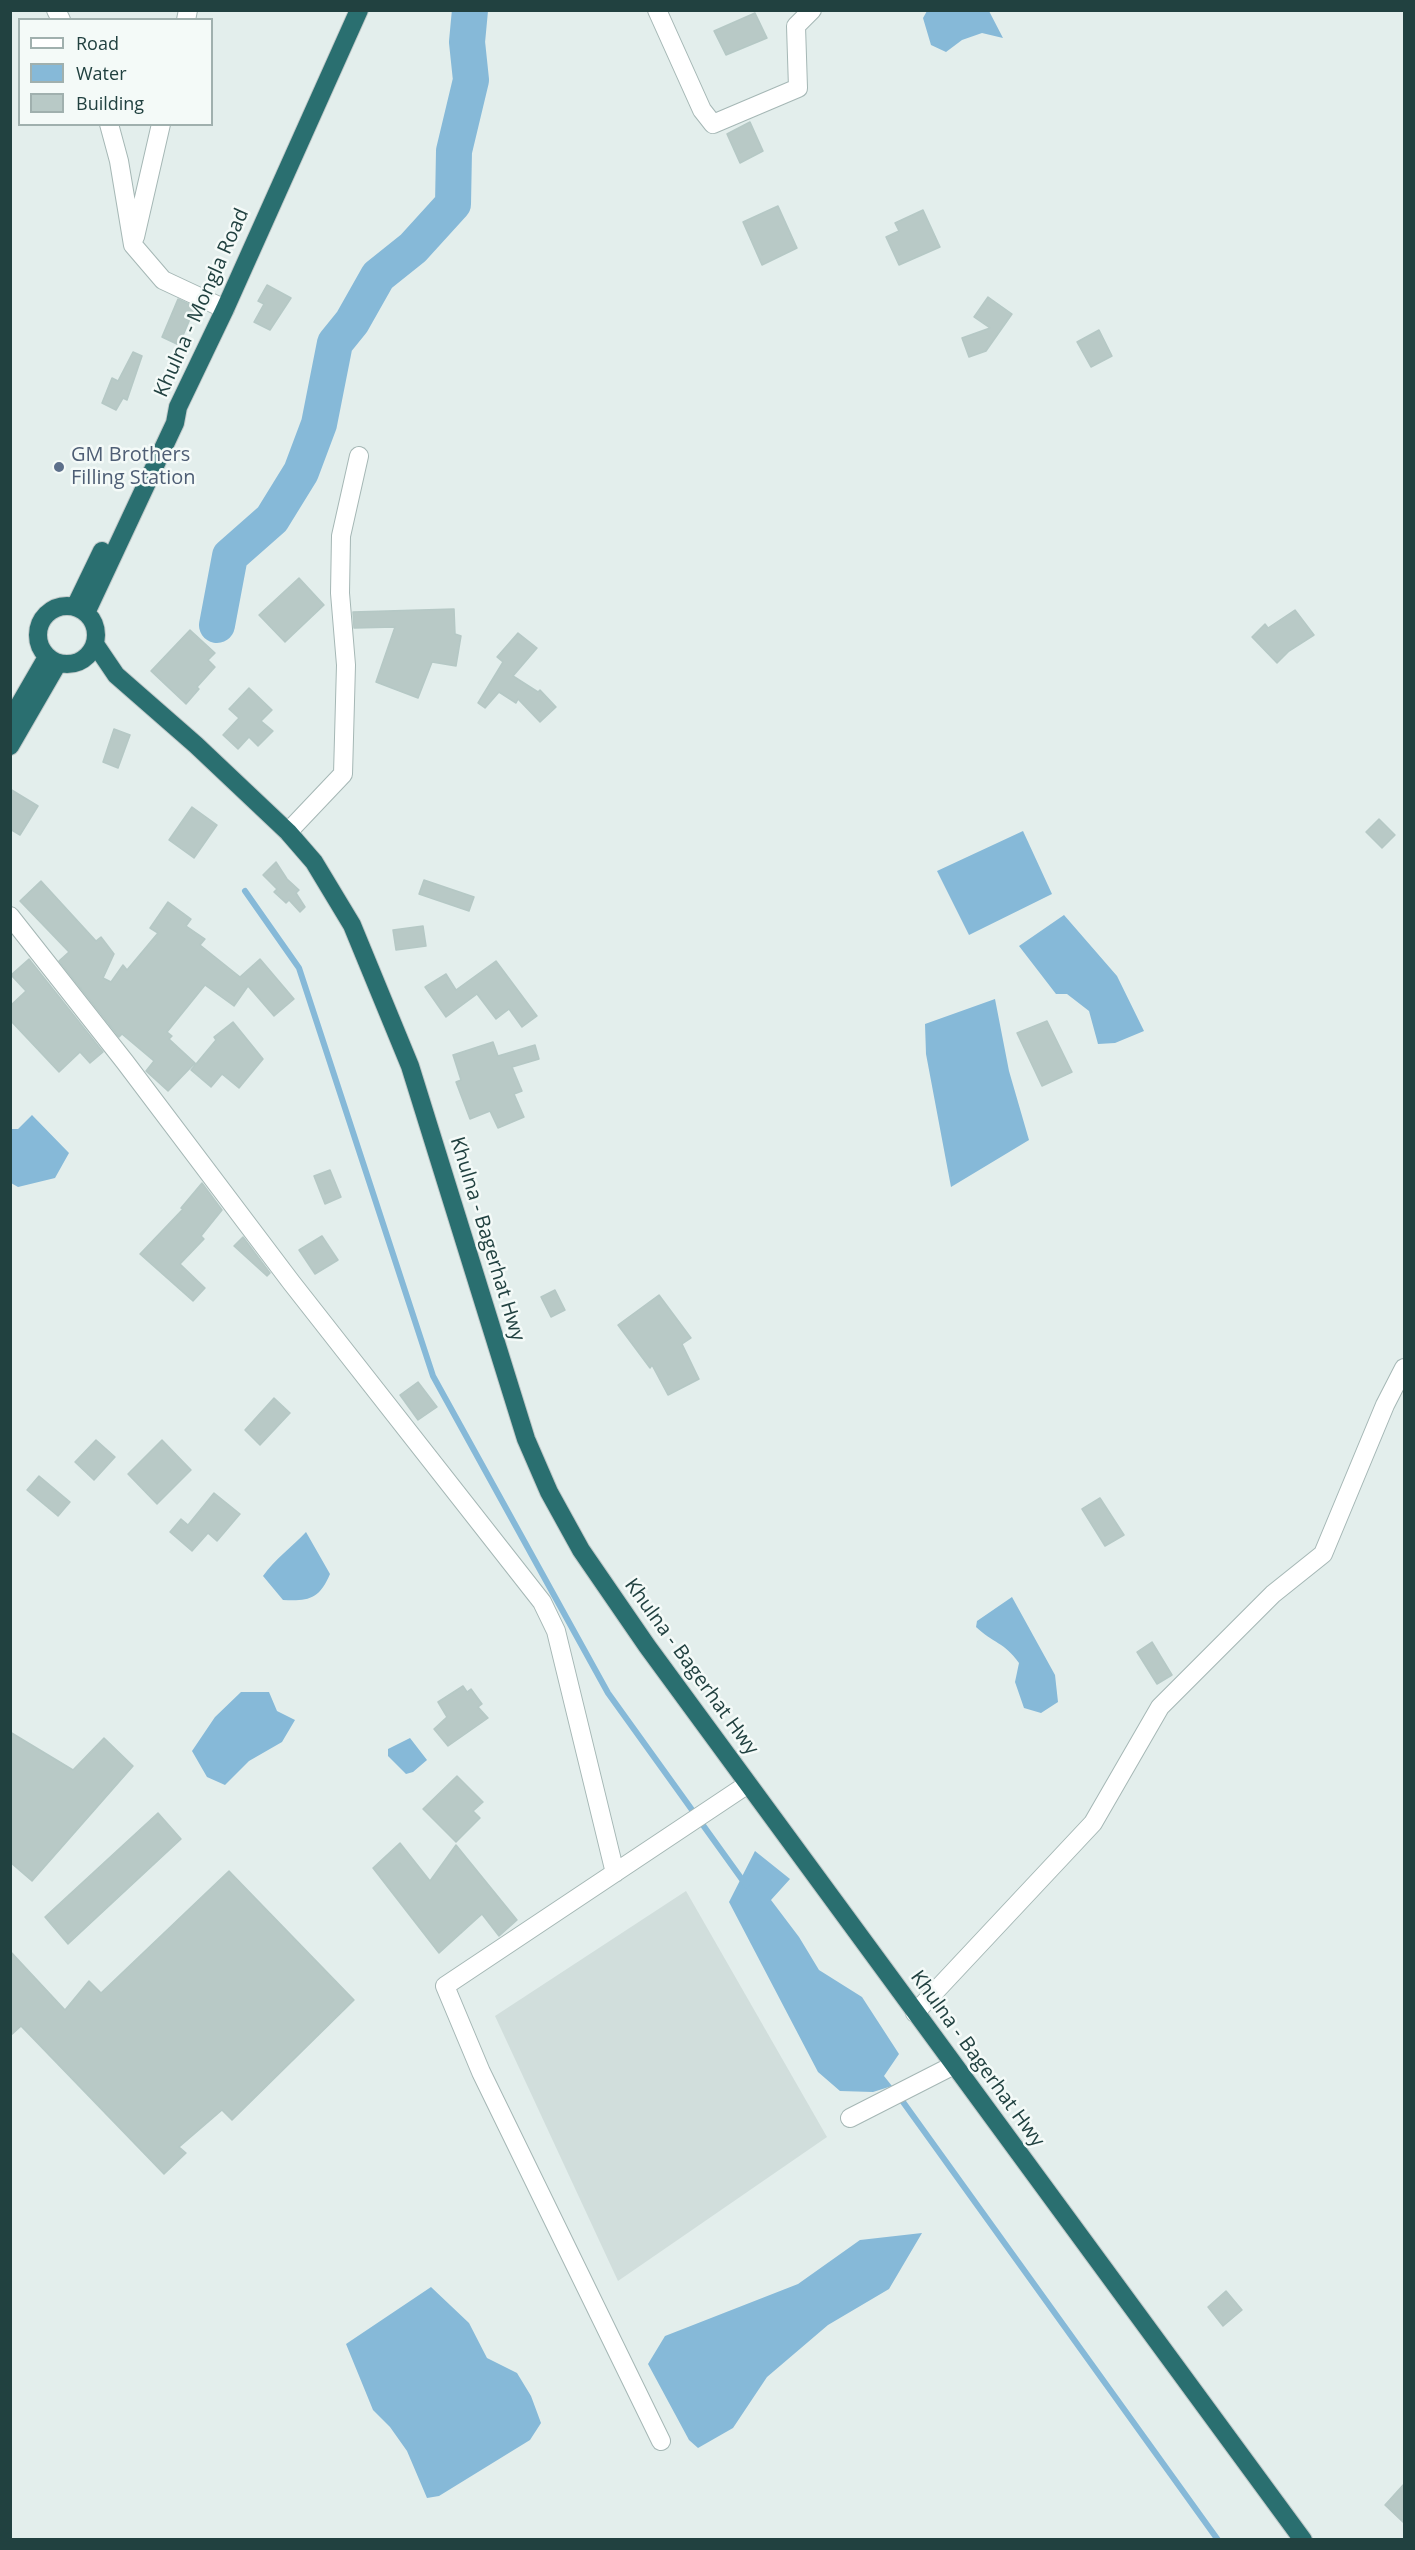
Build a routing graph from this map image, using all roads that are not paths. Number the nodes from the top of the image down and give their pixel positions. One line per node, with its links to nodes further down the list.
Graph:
1 (359, 10): 7 (highway, Khulna - Mongla Road)
2 (657, 10): 3 (street)
3 (812, 10)
4 (110, 126): 6 (street)
5 (161, 126): 6 (street)
6 (133, 245): 7 (street)
7 (225, 309): 9 (highway, Khulna - Mongla Road)
8 (359, 456): 16 (street)
9 (80, 610): 10 (highway); 11 (highway)
10 (95, 644): 12 (highway); 13 (highway)
11 (52, 660): 12 (highway); 14 (highway); 15 (highway)
12 (80, 661): 13 (highway)
13 (116, 675): 16 (highway, Khulna - Bagerhat Hwy)
14 (10, 721)
15 (10, 746)
16 (288, 832): 19 (highway, Khulna - Bagerhat Hwy)
17 (10, 916): 20 (street)
18 (1404, 1368): 21 (street)
19 (748, 1784): 20 (street); 21 (highway, Khulna - Bagerhat Hwy)
20 (615, 1873): 24 (street)
21 (915, 2013): 22 (highway, Khulna - Bagerhat Hwy)
22 (954, 2065): 23 (street); 25 (highway, Khulna - Bagerhat Hwy)
23 (850, 2118)
24 (661, 2441)
25 (1303, 2540)

